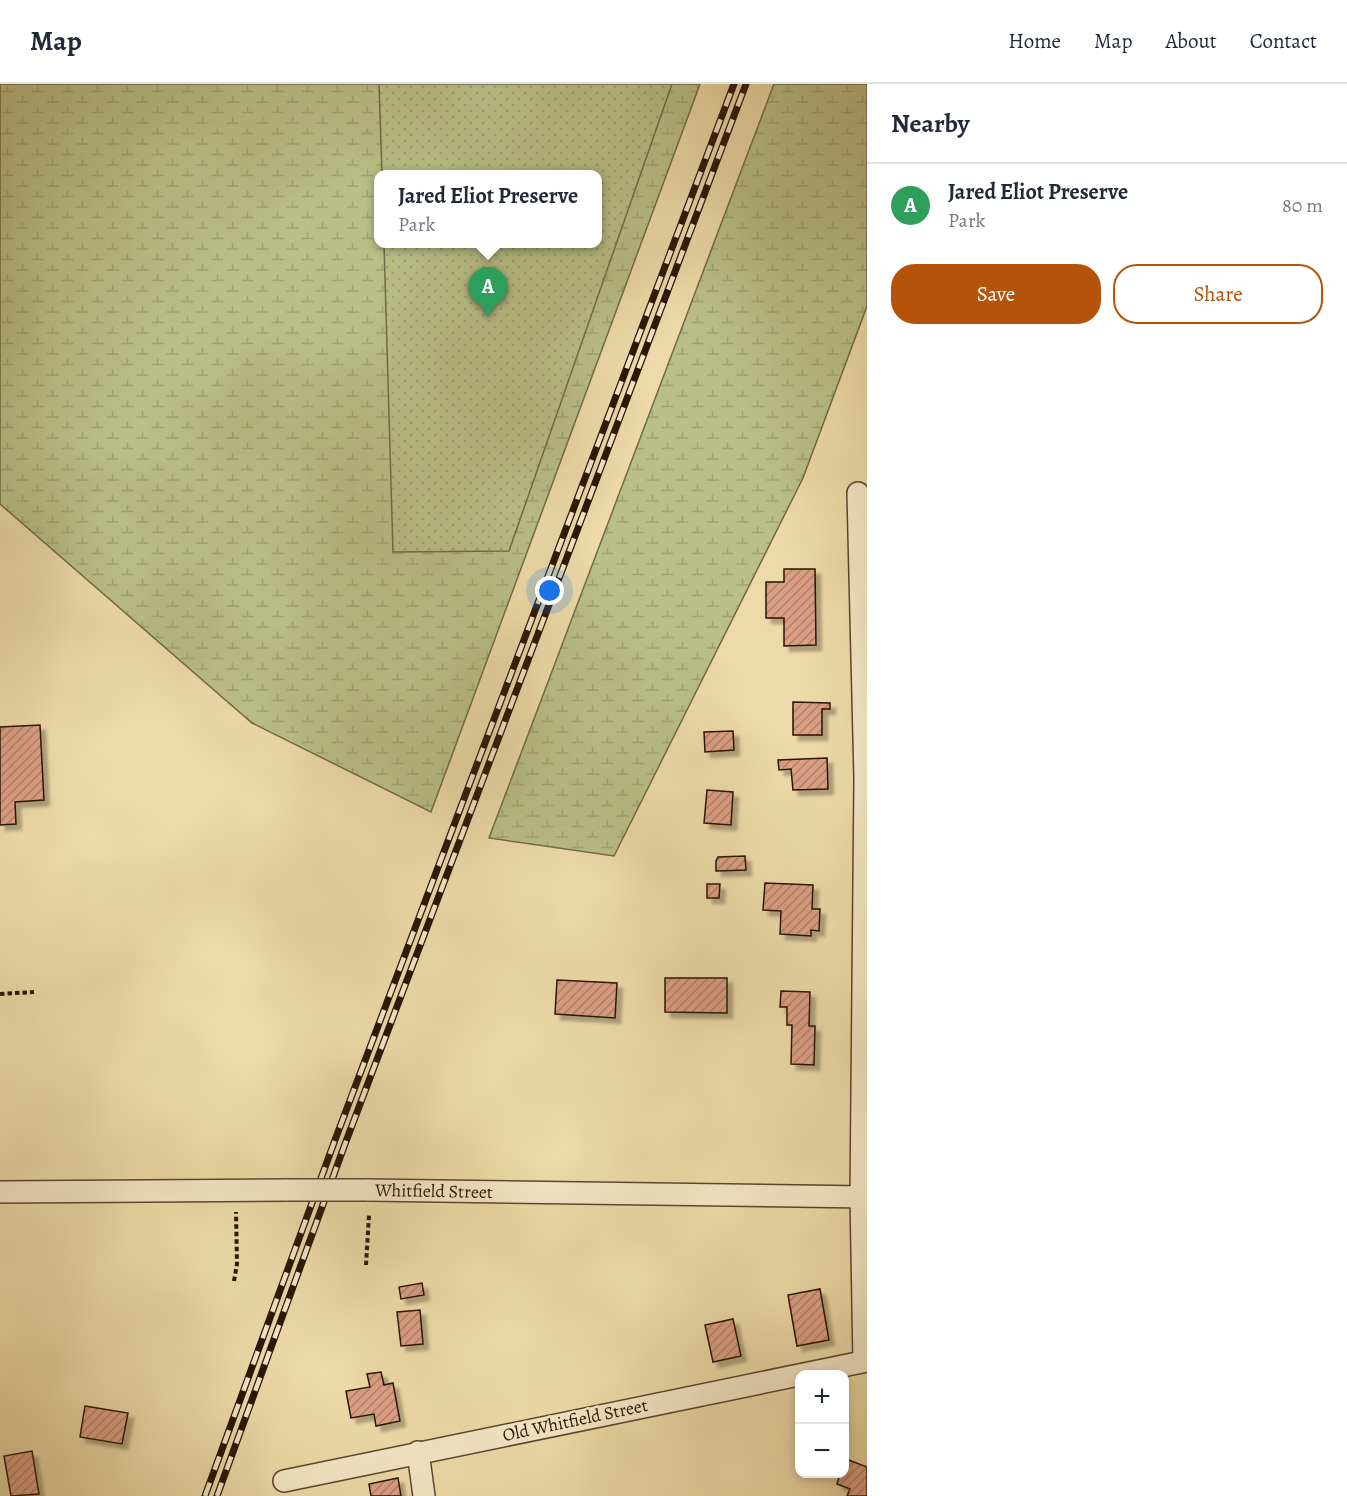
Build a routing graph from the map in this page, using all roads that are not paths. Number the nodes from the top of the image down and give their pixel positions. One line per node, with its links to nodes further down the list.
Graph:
1 (858, 493): 2 (street)
2 (866, 779): 4 (street)
3 (0, 1192): 4 (street, Whitfield Street, bridge)
4 (864, 1197): 5 (street)
5 (866, 1361): 6 (street, Old Whitfield Street)
6 (418, 1452): 7 (street, Old Whitfield Street); 8 (street)
7 (284, 1481)
8 (424, 1496)

